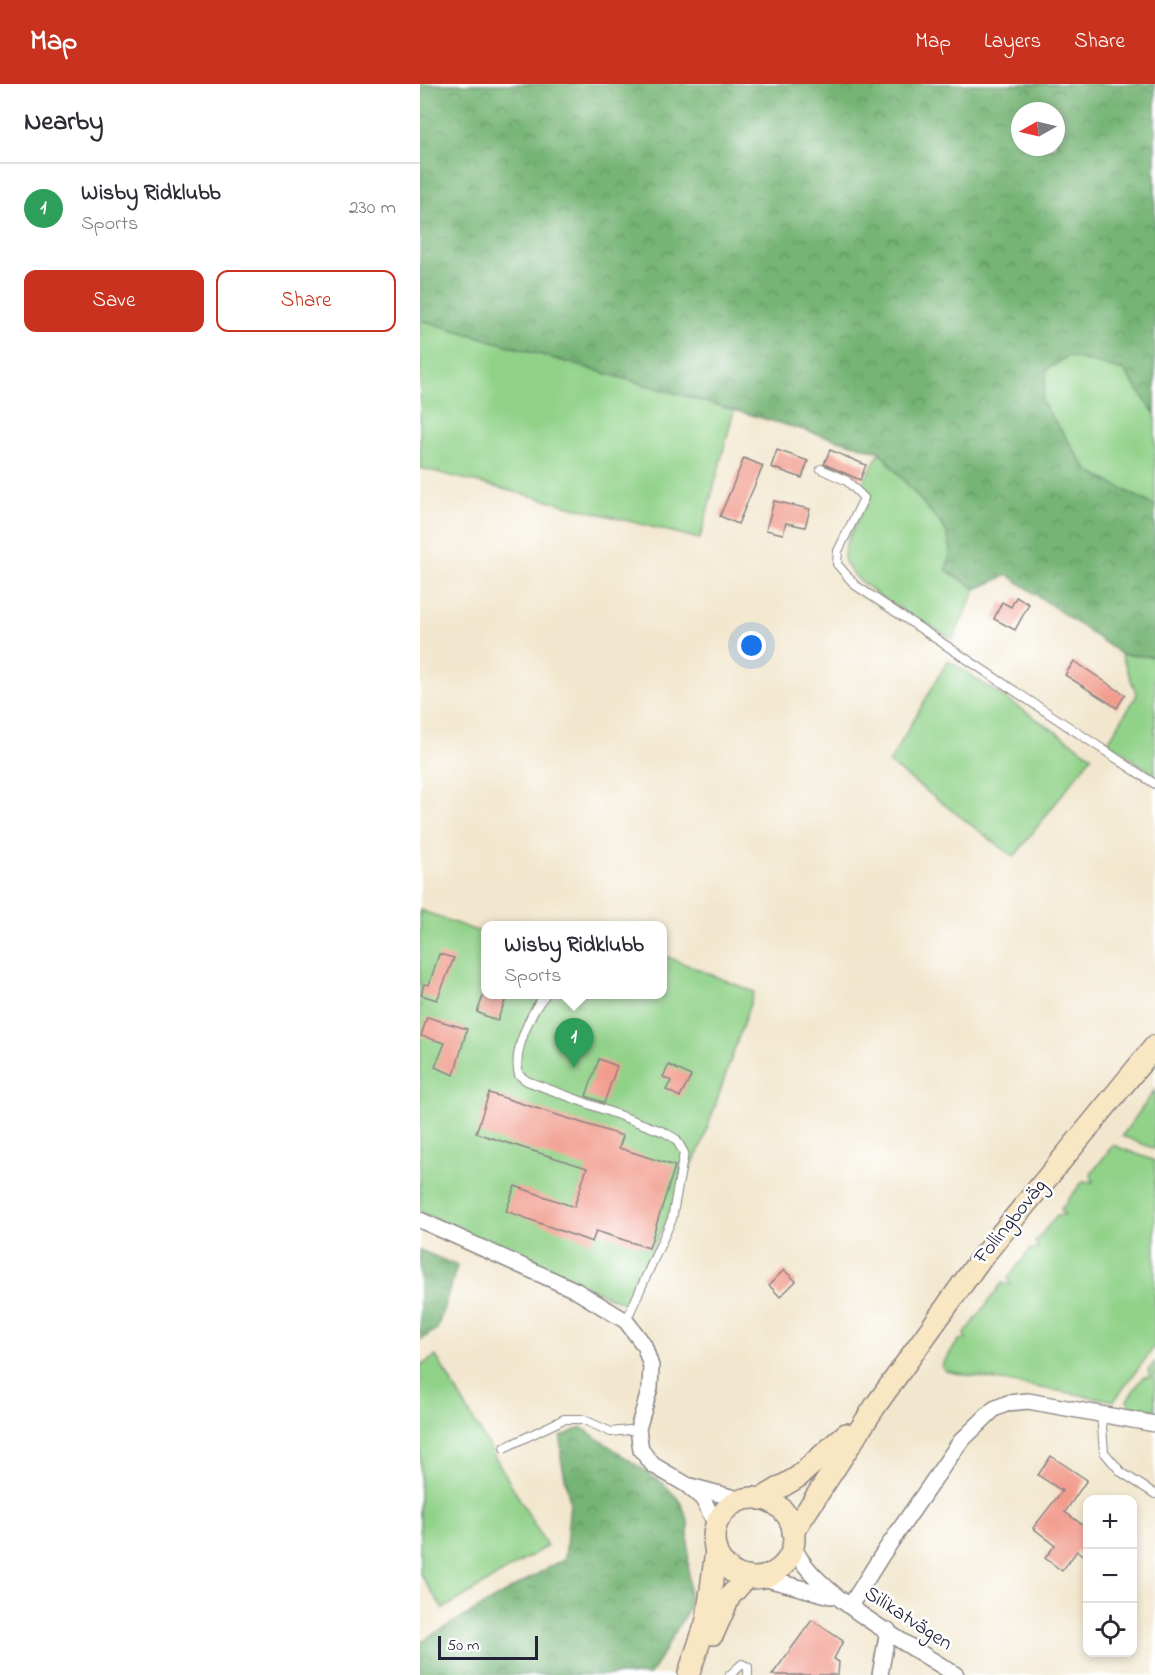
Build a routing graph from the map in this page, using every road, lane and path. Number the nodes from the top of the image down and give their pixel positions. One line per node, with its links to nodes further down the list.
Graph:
1 (821, 469): 2 (lane)
2 (1155, 784)
3 (542, 999): 6 (lane)
4 (1155, 1046): 7 (main road, Follingboväg)
5 (420, 1220): 6 (street)
6 (626, 1321): 10 (street)
7 (876, 1405): 14 (main road, Follingboväg); 16 (main road, Follingboväg)
8 (1101, 1414): 9 (street); 13 (lane); 19 (street)
9 (1155, 1425)
10 (638, 1429): 11 (lane); 12 (street)
11 (504, 1448)
12 (687, 1485): 14 (street); 15 (street)
13 (1155, 1494)
14 (752, 1499): 15 (main road); 16 (main road)
15 (716, 1525): 17 (main road)
16 (793, 1539): 18 (main road); 19 (street)
17 (716, 1550): 18 (main road); 21 (main road)
18 (753, 1577): 19 (street); 21 (main road)
19 (844, 1602): 20 (street, Silikatvägen)
20 (888, 1630): 24 (street); 25 (street, Silikatvägen)
21 (688, 1674)
22 (730, 1675): 23 (lane)
23 (748, 1675)
24 (880, 1675)
25 (957, 1675)

